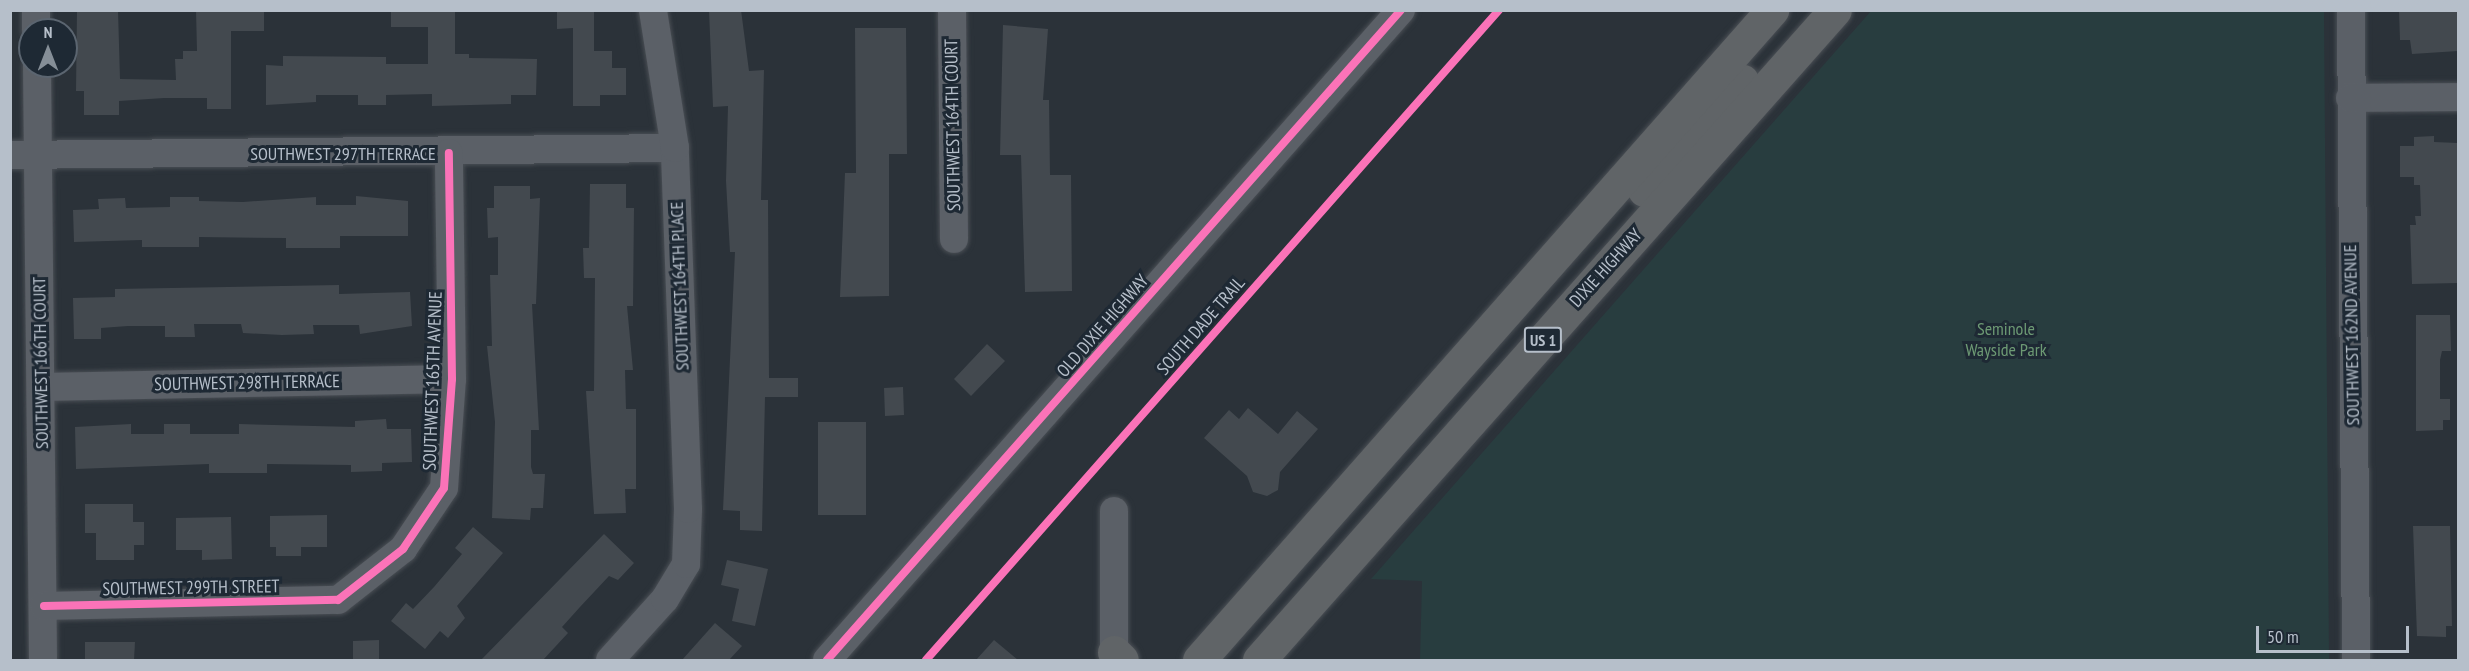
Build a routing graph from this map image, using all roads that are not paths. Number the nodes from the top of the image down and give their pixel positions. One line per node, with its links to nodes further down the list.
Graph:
1 (653, 10): 11 (street, SOUTHWEST 164TH PLACE)
2 (952, 10): 17 (street, SOUTHWEST 164TH COURT)
3 (1401, 10): 28 (street, OLD DIXIE HIGHWAY)
4 (1772, 10): 15 (highway, US 1)
5 (1783, 10): 16 (highway)
6 (2351, 10): 10 (street, SOUTHWEST 162ND AVENUE)
7 (1831, 13): 16 (highway, DIXIE HIGHWAY / US 1)
8 (37, 78): 14 (street, SOUTHWEST 166TH COURT)
9 (2458, 97): 10 (street)
10 (2350, 98): 30 (street, SOUTHWEST 162ND AVENUE)
11 (675, 147): 12 (street, SOUTHWEST 297TH TERRACE); 27 (street, SOUTHWEST 164TH PLACE)
12 (449, 153): 14 (street, SOUTHWEST 297TH TERRACE); 18 (street, SOUTHWEST 165TH AVENUE)
13 (10, 155): 14 (street, SOUTHWEST 297TH TERRACE)
14 (39, 155): 19 (street, SOUTHWEST 166TH COURT)
15 (1581, 227): 20 (highway); 24 (highway, US 1)
16 (1633, 238): 20 (highway, DIXIE HIGHWAY / US 1)
17 (954, 239)
18 (452, 379): 19 (street, SOUTHWEST 298TH TERRACE); 22 (street, SOUTHWEST 165TH AVENUE)
19 (42, 387): 23 (street, SOUTHWEST 166TH COURT)
20 (1413, 486): 29 (highway, DIXIE HIGHWAY / US 1)
21 (1114, 511): 25 (street)
22 (338, 600): 23 (street, SOUTHWEST 299TH STREET)
23 (44, 606): 26 (street, SOUTHWEST 166TH COURT)
24 (1205, 657)
25 (1116, 658)
26 (43, 660)
27 (610, 660)
28 (827, 660)
29 (1259, 660)
30 (2356, 660)

